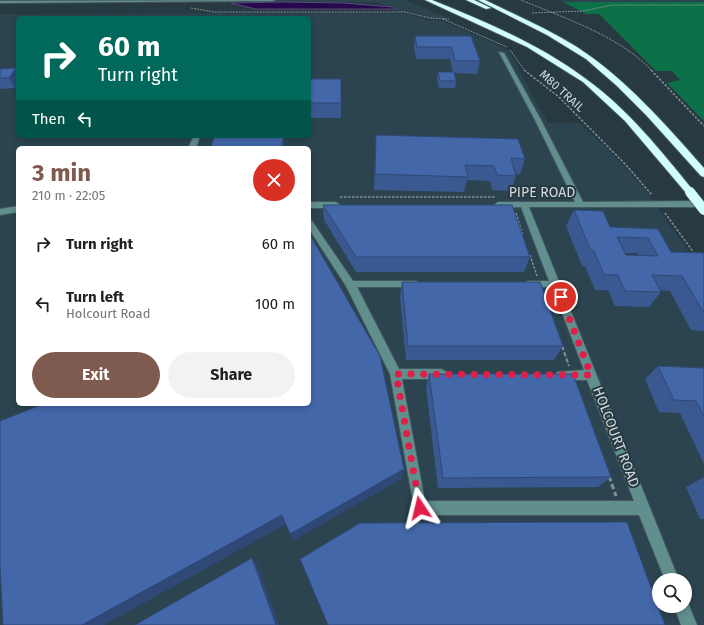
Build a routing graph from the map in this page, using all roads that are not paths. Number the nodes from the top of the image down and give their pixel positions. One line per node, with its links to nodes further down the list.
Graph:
1 (273, 0): 6 (street)
2 (419, 0): 10 (highway)
3 (428, 0): 10 (highway)
4 (469, 0): 9 (highway)
5 (481, 0): 9 (highway)
6 (8, 1): 7 (street)
7 (0, 2)
8 (501, 53): 16 (street)
9 (610, 78): 11 (highway)
10 (585, 81): 19 (highway, bridge)
11 (704, 174)
12 (704, 204): 16 (street, PIPE ROAD)
13 (311, 205): 14 (street)
14 (341, 205)
15 (492, 205): 18 (street, PIPE ROAD)
16 (580, 205): 18 (street, PIPE ROAD)
17 (16, 209): 20 (street)
18 (526, 209): 25 (street, HOLCOURT ROAD)
19 (704, 210)
20 (0, 212)
21 (311, 226): 22 (street)
22 (350, 284): 23 (street); 26 (street)
23 (429, 284)
24 (516, 284): 25 (street)
25 (556, 284): 29 (street, HOLCOURT ROAD)
26 (396, 374): 27 (street); 30 (street)
27 (452, 374)
28 (548, 375): 29 (street)
29 (591, 375): 30 (street, HOLCOURT ROAD)
30 (644, 508): 31 (street, HOLCOURT ROAD)
31 (669, 573)
32 (685, 613): 33 (street)
33 (689, 625)

